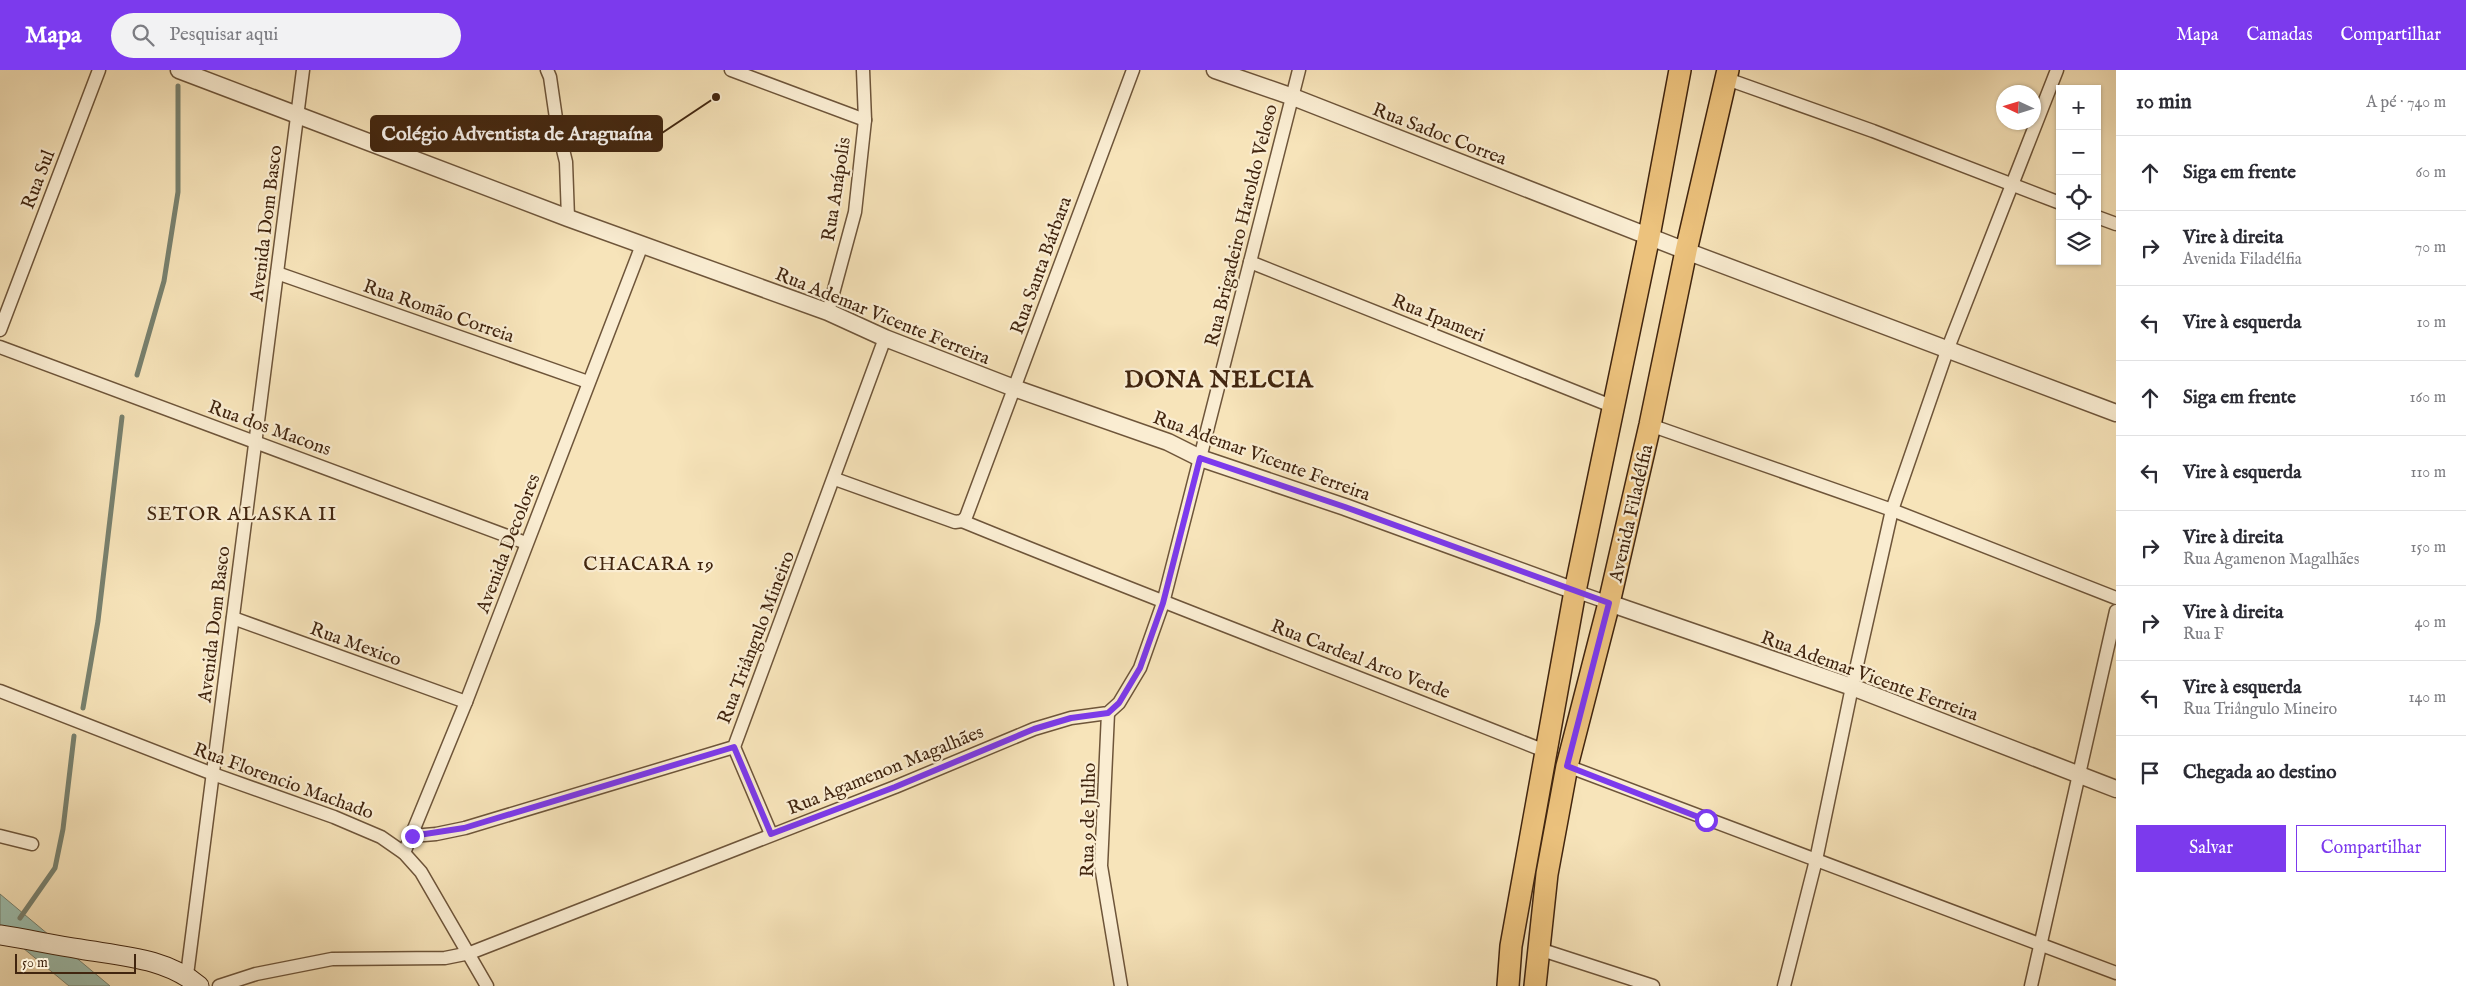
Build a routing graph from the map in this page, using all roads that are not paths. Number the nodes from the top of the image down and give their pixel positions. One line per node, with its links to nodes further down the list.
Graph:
1 (99, 70): 27 (street, Rua Sul)
2 (179, 70): 14 (street, Rua Ademar Vicente Ferreira)
3 (303, 70): 14 (street, Avenida Dom Basco)
4 (546, 70): 18 (street)
5 (731, 70): 15 (street)
6 (863, 70): 15 (street, Rua Anápolis)
7 (1133, 70): 32 (street, Rua Santa Bárbara)
8 (1215, 70): 13 (street, Rua Sadoc Correa)
9 (1299, 70): 13 (street, Rua Brigadeiro Haroldo Veloso)
10 (1680, 70): 21 (main road, Avenida Filadélfia)
11 (2058, 70): 16 (street)
12 (1727, 74): 16 (street); 23 (main road, Avenida Filadélfia)
13 (1293, 96): 21 (street, Rua Sadoc Correa); 24 (street, Rua Brigadeiro Haroldo Veloso)
14 (298, 114): 18 (street, Rua Ademar Vicente Ferreira); 25 (street, Avenida Dom Basco)
15 (865, 120): 26 (street, Rua Anápolis)
16 (2013, 185): 17 (street); 30 (street)
17 (2056, 201)
18 (568, 218): 22 (street, Rua Ademar Vicente Ferreira)
19 (2101, 218): 20 (street)
20 (2116, 224)
21 (1649, 236): 23 (street, Rua Sadoc Correa); 33 (main road, Avenida Filadélfia)
22 (642, 245): 26 (street, Rua Ademar Vicente Ferreira); 31 (street, Avenida Decolores)
23 (1686, 251): 30 (street, Rua Sadoc Correa); 35 (main road, Avenida Filadélfia)
24 (1250, 262): 33 (street, Rua Ipameri); 37 (street, Rua Brigadeiro Haroldo Veloso)
25 (277, 273): 31 (street, Rua Romão Correia); 36 (street, Avenida Dom Basco)
26 (828, 312): 28 (street, Rua Ademar Vicente Ferreira)
27 (0, 330)
28 (885, 338): 32 (street, Rua Ademar Vicente Ferreira); 38 (street, Rua Triângulo Mineiro)
29 (0, 346): 36 (street, Rua dos Macons)
30 (1948, 348): 34 (street, Rua Sadoc Correa); 39 (street)
31 (588, 382): 41 (street, Avenida Decolores)
32 (1014, 388): 37 (street, Rua Ademar Vicente Ferreira); 40 (street, Rua Santa Bárbara)
33 (1614, 407): 42 (main road, Avenida Filadélfia)
34 (2116, 413)
35 (1650, 424): 39 (street); 45 (main road, Avenida Filadélfia)
36 (256, 442): 41 (street, Rua dos Macons); 47 (street, Avenida Dom Basco)
37 (1200, 458): 42 (street, Rua Ademar Vicente Ferreira); 44 (street, Rua Brigadeiro Haroldo Veloso)
38 (834, 480): 40 (street); 52 (street, Rua Triângulo Mineiro)
39 (1892, 510): 43 (street); 48 (street)
40 (959, 522): 44 (street, Rua Cardeal Arco Verde)
41 (526, 543): 50 (street, Avenida Decolores)
42 (1575, 590): 45 (street); 53 (main road, Avenida Filadélfia)
43 (2116, 598)
44 (1163, 603): 51 (street, Rua Brigadeiro Haroldo Veloso); 53 (street, Rua Cardeal Arco Verde)
45 (1609, 603): 48 (street, Rua Ademar Vicente Ferreira); 54 (main road, Avenida Filadélfia)
46 (2116, 611): 56 (street)
47 (233, 618): 50 (street, Rua Mexico); 55 (street, Avenida Dom Basco)
48 (1852, 687): 56 (street, Rua Ademar Vicente Ferreira); 63 (street)
49 (0, 691): 55 (street, Rua Florencio Machado)
50 (466, 702): 60 (street, Avenida Decolores)
51 (1108, 713): 58 (street, Rua Agamenon Magalhães); 72 (street, Rua 9 de Julho)
52 (734, 747): 58 (street); 60 (street, Rua Triângulo Mineiro)
53 (1545, 751): 73 (main road, Avenida Filadélfia)
54 (1567, 766): 63 (street); 66 (main road, Avenida Filadélfia)
55 (213, 774): 62 (street, Rua Florencio Machado); 69 (street, Avenida Dom Basco)
56 (2080, 776): 57 (street, Rua Ademar Vicente Ferreira); 65 (street)
57 (2116, 789)
58 (771, 834): 67 (street, Rua Agamenon Magalhães)
59 (0, 836): 61 (street)
60 (412, 836): 62 (street, Avenida Decolores)
61 (32, 844)
62 (404, 853): 67 (street, Rua Florencio Machado)
63 (1816, 860): 65 (street); 76 (street)
64 (2, 935): 69 (main road)
65 (2041, 945): 68 (street); 77 (street)
66 (1540, 948): 74 (main road, Avenida Filadélfia); 75 (street)
67 (470, 953): 70 (street, Rua Agamenon Magalhães); 71 (street, Rua Florencio Machado)
68 (2116, 972)
69 (193, 980)
70 (219, 986)
71 (487, 986)
72 (1120, 986)
73 (1508, 986)
74 (1535, 986)
75 (1653, 986)
76 (1784, 986)
77 (2031, 986)

